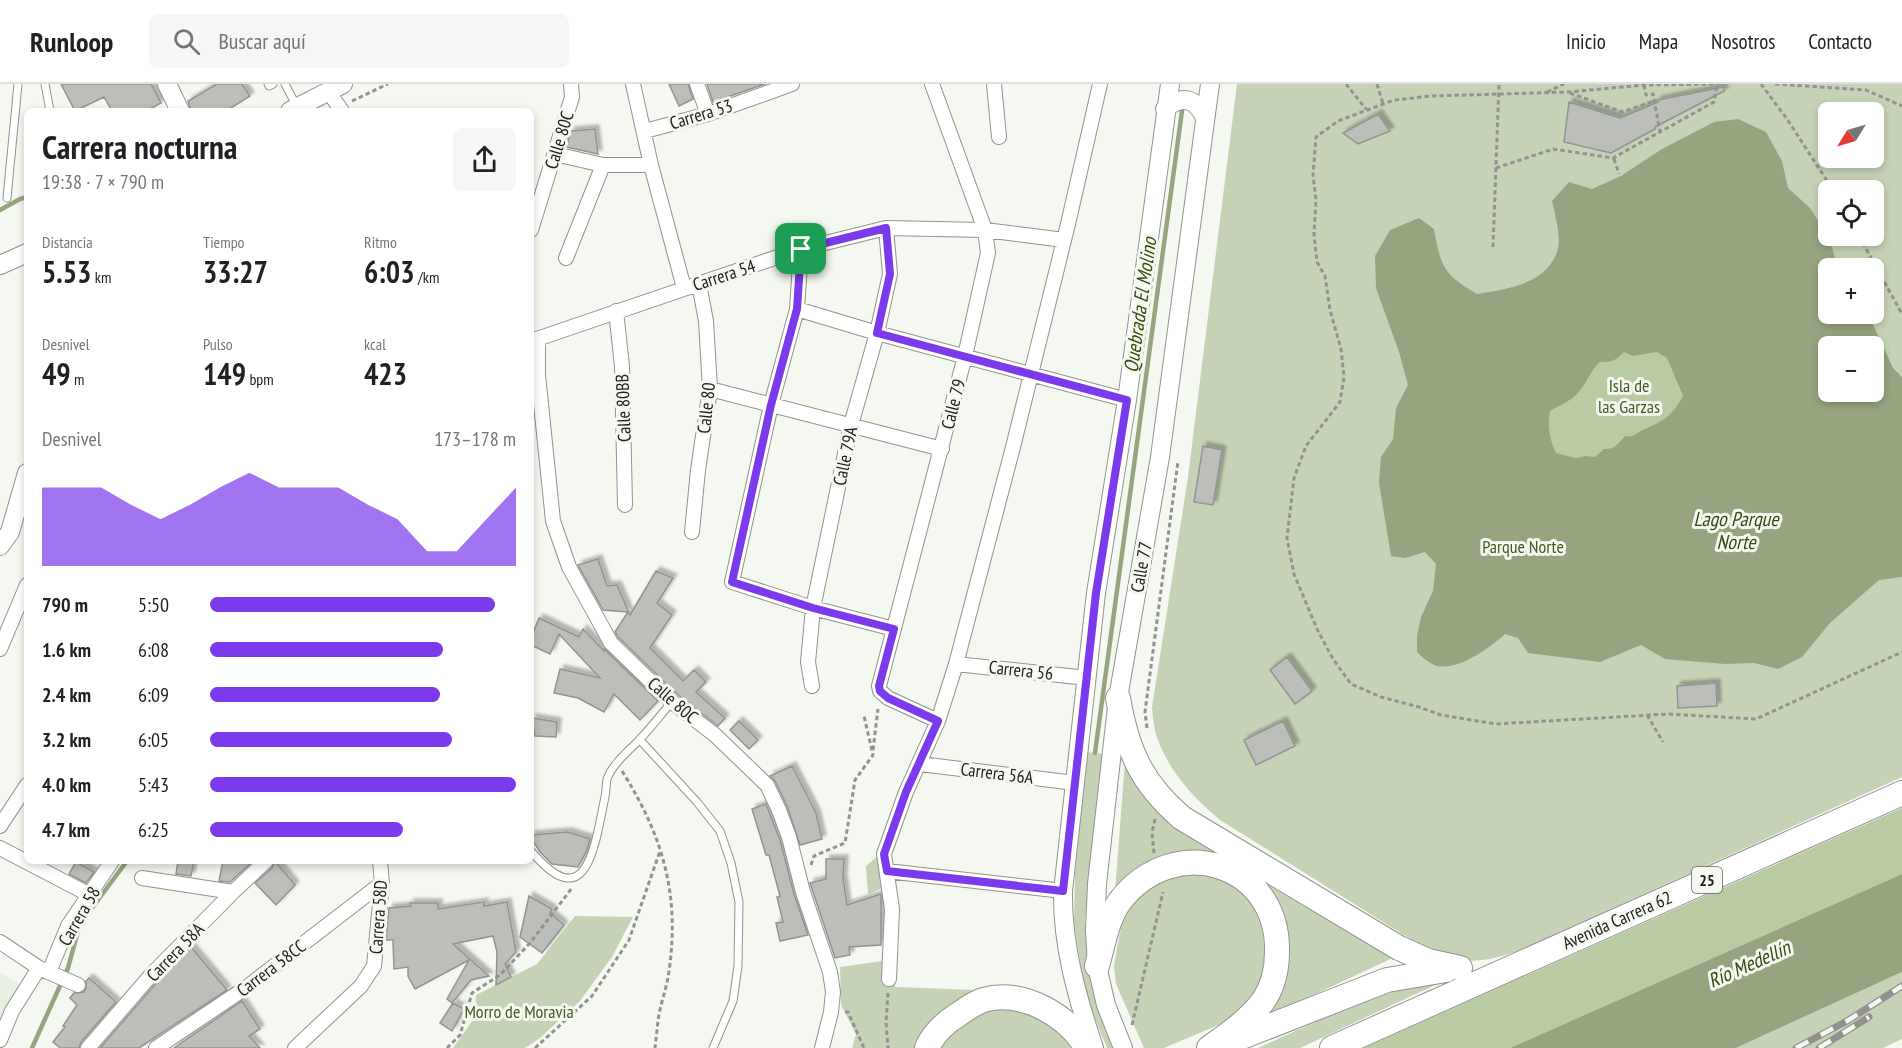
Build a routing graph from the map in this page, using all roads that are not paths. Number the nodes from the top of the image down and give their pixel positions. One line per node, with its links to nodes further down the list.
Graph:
1 (18, 84): 30 (lane)
2 (45, 84): 17 (lane)
3 (167, 84): 18 (main road)
4 (268, 84): 5 (lane)
5 (273, 84)
6 (285, 84): 19 (lane)
7 (572, 84): 27 (street, Calle 80C)
8 (633, 84): 25 (street)
9 (697, 84): 23 (street)
10 (792, 84): 23 (street, Carrera 53)
11 (932, 84): 33 (street, Calle 79)
12 (994, 84): 26 (street)
13 (1100, 84): 34 (street)
14 (1170, 84): 22 (main road)
15 (1210, 84): 24 (main road, Calle 77)
16 (336, 88): 20 (main road); 21 (street)
17 (49, 108)
18 (179, 108)
19 (293, 108)
20 (295, 108)
21 (341, 108)
22 (1165, 109): 24 (main road); 48 (main road)
23 (708, 114): 25 (street, Carrera 53)
24 (1205, 118): 63 (main road, Calle 77)
25 (645, 131): 29 (street)
26 (999, 137)
27 (555, 154): 28 (street); 31 (street, Calle 80C)
28 (603, 165): 29 (street); 37 (street)
29 (651, 165): 40 (street)
30 (7, 198)
31 (534, 220)
32 (886, 228): 33 (street, Carrera 54); 35 (street, Carrera 54); 43 (street, Calle 79A)
33 (985, 230): 34 (street, Carrera 54); 45 (street, Calle 79)
34 (1064, 240): 46 (street)
35 (801, 249): 39 (street, Carrera 54); 41 (street)
36 (24, 255): 38 (main road)
37 (566, 258)
38 (0, 265)
39 (699, 284): 40 (street, Carrera 54); 47 (street, Calle 80)
40 (684, 288): 42 (street, Carrera 54)
41 (797, 309): 43 (street); 49 (street)
42 (616, 311): 44 (street, Carrera 54); 53 (street, Calle 80BB)
43 (877, 333): 45 (street); 50 (street, Calle 79A)
44 (535, 340): 64 (street, Calle 80C)
45 (965, 356): 46 (street); 51 (street, Calle 79)
46 (1030, 374): 48 (street); 60 (street)
47 (710, 389): 49 (street); 54 (street, Calle 80)
48 (1127, 400): 61 (main road)
49 (771, 405): 50 (street); 57 (street)
50 (851, 425): 51 (street); 57 (street, Calle 79A)
51 (942, 449): 58 (street, Calle 79)
52 (24, 483): 55 (main road)
53 (625, 505)
54 (692, 532)
55 (0, 546)
56 (24, 592): 59 (street)
57 (813, 608): 58 (street); 62 (street, Calle 79A)
58 (894, 629): 65 (street, Calle 79)
59 (0, 649)
60 (956, 664): 61 (street, Carrera 56); 65 (street)
61 (1087, 678): 68 (main road)
62 (812, 686)
63 (1118, 698): 86 (main road, Calle 77); 88 (highway)
64 (672, 702): 66 (lane); 97 (street, Calle 80C)
65 (938, 721): 67 (street)
66 (640, 740): 73 (lane); 96 (lane)
67 (920, 764): 68 (street, Carrera 56A); 79 (street)
68 (1075, 783): 82 (main road)
69 (24, 790): 71 (street)
70 (1902, 793): 87 (highway, Avenida Carrera 62 / 25)
71 (0, 826)
72 (0, 848): 74 (street)
73 (534, 854)
74 (24, 861)
75 (31, 864): 84 (street)
76 (110, 864): 84 (street, Carrera 58)
77 (263, 864): 83 (street, Carrera 58A)
78 (380, 864): 81 (street, Carrera 58D)
79 (887, 871): 82 (street); 90 (street)
80 (142, 878): 83 (street)
81 (382, 883): 94 (street, Carrera 58CC); 95 (street, Carrera 58D)
82 (1063, 891): 100 (main road)
83 (233, 892): 93 (street, Carrera 58A)
84 (90, 895): 89 (street, Carrera 58)
85 (0, 942): 89 (street)
86 (1097, 966): 101 (main road, Calle 77); 102 (highway)
87 (1511, 967): 88 (highway); 104 (highway, Avenida Carrera 62 / 25)
88 (1460, 969): 103 (highway)
89 (47, 971): 91 (street); 92 (street, Carrera 58)
90 (889, 979)
91 (76, 984)
92 (0, 1040)
93 (88, 1048)
94 (156, 1048)
95 (295, 1048)
96 (713, 1048)
97 (822, 1048)
98 (927, 1048): 99 (highway)
99 (1088, 1048)
100 (1094, 1048)
101 (1123, 1048)
102 (1209, 1048)
103 (1216, 1048)
104 (1332, 1048)

